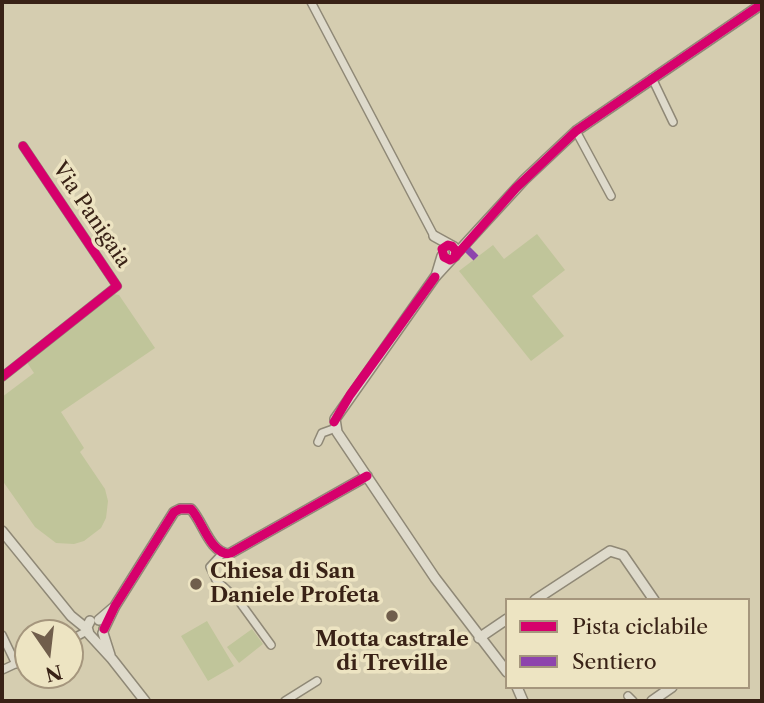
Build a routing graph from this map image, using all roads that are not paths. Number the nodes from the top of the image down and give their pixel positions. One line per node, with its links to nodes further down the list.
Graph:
1 (310, 2): 9 (street)
2 (762, 4): 3 (street)
3 (652, 78): 4 (street); 5 (street)
4 (673, 122)
5 (576, 131): 7 (street); 8 (street)
6 (23, 146): 12 (street, Via Panigaia)
7 (611, 196)
8 (474, 233): 10 (street); 11 (street)
9 (435, 236): 10 (street); 11 (street)
10 (451, 245): 11 (street)
11 (448, 256): 13 (street)
12 (2, 377)
13 (335, 425): 14 (street); 15 (street)
14 (318, 442)
15 (367, 476): 17 (street); 26 (street)
16 (2, 531): 22 (street)
17 (222, 554): 20 (street); 27 (street)
18 (538, 598): 19 (street)
19 (653, 598)
20 (115, 606): 22 (street); 23 (street)
21 (505, 620): 26 (street)
22 (91, 628): 23 (street); 23 (street); 24 (street); 28 (street)
23 (104, 631): 28 (street)
24 (84, 632)
25 (2, 635): 29 (street)
26 (479, 638): 30 (street)
27 (271, 645)
28 (112, 659): 33 (street)
29 (14, 660)
30 (505, 669)
31 (317, 681): 34 (street)
32 (669, 689): 35 (street)
33 (145, 701)
34 (285, 701)
35 (652, 701)

